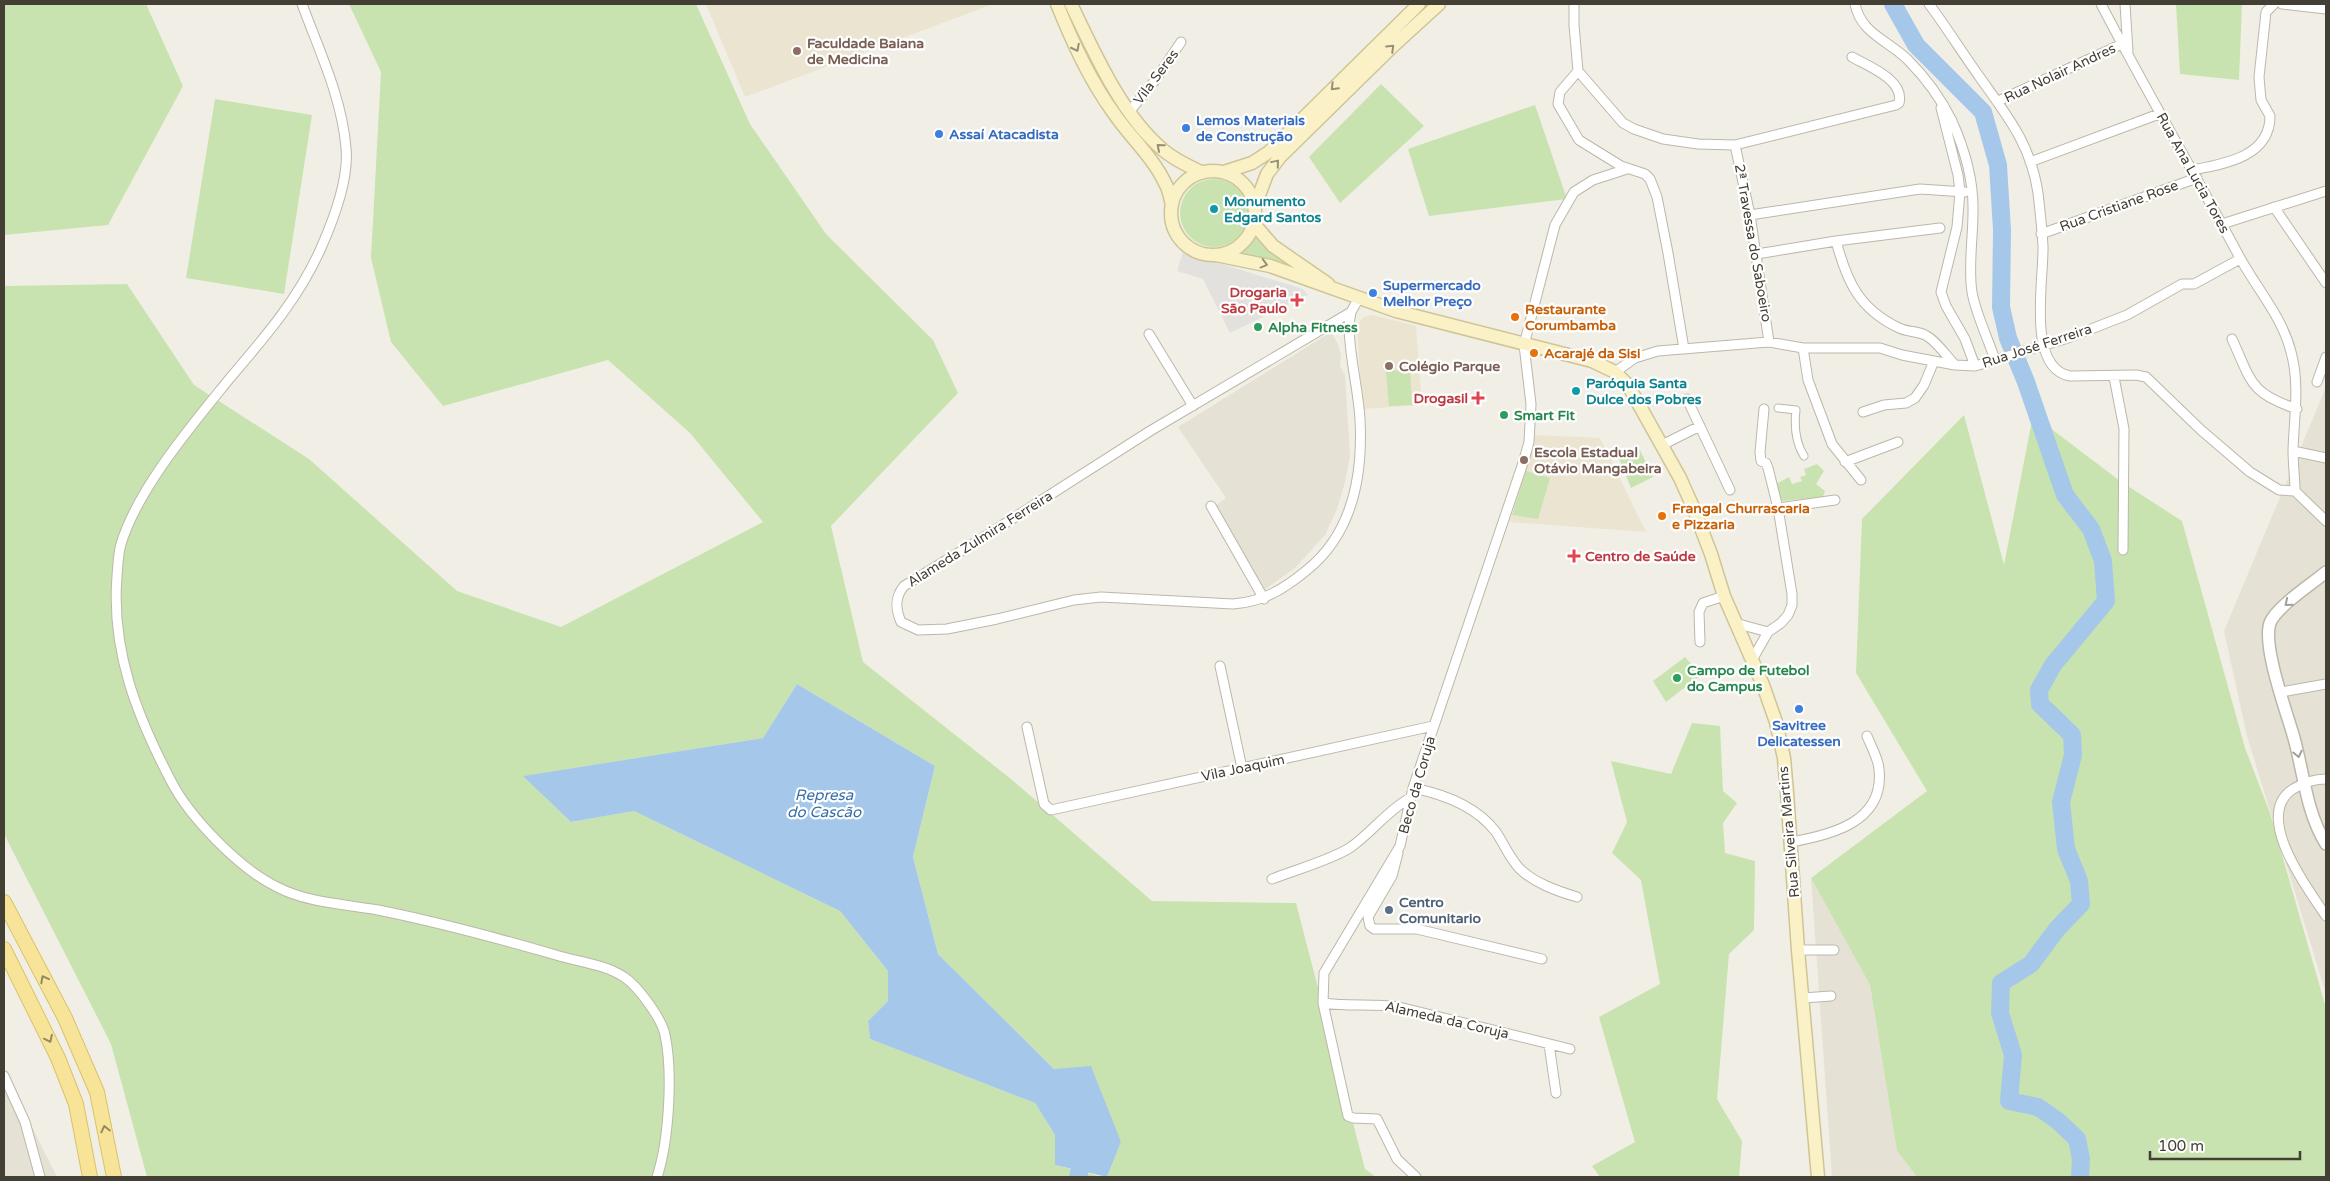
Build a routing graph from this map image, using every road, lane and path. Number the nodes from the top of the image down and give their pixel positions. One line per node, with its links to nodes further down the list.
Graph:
1 (302, 4): 123 (street)
2 (1057, 4): 32 (main road, one-way to 32)
3 (1071, 4): 21 (main road)
4 (1419, 4): 27 (main road, one-way to 27)
5 (1439, 4): 33 (main road, one-way to 5)
6 (1574, 4): 18 (street)
7 (1855, 4): 19 (street)
8 (1929, 4): 20 (street)
9 (2101, 4): 15 (street, Rua Ana Lucia Tores)
10 (2125, 4): 16 (street)
11 (2274, 4): 28 (street, Rua Cristiane Rose)
12 (2282, 4): 13 (street)
13 (2326, 9)
14 (1181, 42): 21 (street, Vila Seres)
15 (2122, 44): 16 (street, Rua Ana Lucia Tores); 20 (street, Rua Nolair Andres)
16 (2128, 56): 22 (street, Rua Ana Lucia Tores)
17 (1852, 57): 23 (street)
18 (1578, 71): 23 (street); 25 (street)
19 (1938, 97): 29 (street); 31 (street)
20 (1998, 102): 24 (street)
21 (1130, 111): 26 (main road, one-way to 21)
22 (2159, 114): 24 (street); 28 (street, Rua Ana Lucia Tores)
23 (1734, 145): 35 (street, 2ª Travessa do Saboeiro)
24 (2030, 162): 39 (street)
25 (1627, 169): 51 (street); 54 (street)
26 (1201, 172): 27 (main road); 32 (main road)
27 (1224, 172): 33 (main road)
28 (2194, 174): 37 (street, Rua Ana Lucia Tores); 39 (street, Rua Cristiane Rose)
29 (1973, 191): 31 (street); 56 (street)
30 (2326, 191): 34 (street)
31 (1960, 192): 35 (street); 59 (street)
32 (1172, 205): 42 (main road)
33 (1255, 206): 36 (main road)
34 (2274, 207): 37 (street); 44 (street)
35 (1750, 215): 41 (street, 2ª Travessa do Saboeiro)
36 (1254, 224): 42 (main road); 45 (main road, Rua Silveira Martins)
37 (2222, 224): 43 (street, Rua Ana Lucia Tores)
38 (1940, 228): 40 (street)
39 (2042, 234): 52 (street)
40 (1836, 241): 41 (street); 58 (street)
41 (1756, 254): 50 (street, 2ª Travessa do Saboeiro)
42 (1216, 255): 45 (main road, Rua Silveira Martins, one-way to 45)
43 (2240, 259): 52 (street, Rua José Ferreira); 67 (street, Rua Ana Lucia Tores)
44 (2326, 284)
45 (1330, 286): 46 (main road, Rua Silveira Martins)
46 (1359, 298): 47 (street, Alameda Zulmira Ferreira); 51 (main road, Rua Silveira Martins)
47 (1351, 312): 64 (street, Alameda Zulmira Ferreira); 86 (street, Alameda Zulmira Ferreira)
48 (1149, 334): 64 (street)
49 (2232, 339): 67 (street)
50 (1769, 342): 53 (street, Rua José Ferreira); 54 (street, Rua José Ferreira)
51 (1524, 344): 60 (main road, Rua Silveira Martins); 94 (street, Beco da Coruja)
52 (2043, 346): 56 (street, Rua José Ferreira); 61 (street)
53 (1803, 348): 57 (street, Rua José Ferreira); 75 (street)
54 (1684, 349): 60 (street, Rua José Ferreira)
55 (2326, 357): 62 (street)
56 (1995, 360): 59 (street, Rua José Ferreira)
57 (1934, 361): 58 (street, Rua José Ferreira); 68 (street)
58 (1955, 365): 59 (street, Rua José Ferreira)
59 (1975, 366)
60 (1615, 372): 71 (main road, Rua Silveira Martins)
61 (2114, 377): 78 (street); 83 (street)
62 (2317, 382)
63 (1687, 399): 69 (street)
64 (1193, 406): 86 (street, Alameda Zulmira Ferreira)
65 (1778, 408): 73 (street)
66 (1764, 409): 81 (street)
67 (2297, 409): 72 (street, Rua Ana Lucia Tores)
68 (1863, 412)
69 (1700, 426): 71 (street); 77 (street)
70 (1898, 442): 75 (street)
71 (1662, 445): 85 (main road, Rua Silveira Martins)
72 (2293, 451): 74 (street); 78 (street, Rua Ana Lucia Tores)
73 (1804, 456)
74 (2326, 458)
75 (1845, 462): 76 (street)
76 (1861, 480)
77 (1730, 490)
78 (2295, 491): 82 (street)
79 (1835, 500): 81 (street)
80 (1211, 506): 86 (street)
81 (1778, 508): 88 (street)
82 (2326, 522)
83 (2123, 550)
84 (2326, 572): 93 (street, one-way to 93)
85 (1724, 596): 87 (main road, Rua Silveira Martins); 89 (street)
86 (1264, 599)
87 (1735, 623): 88 (street); 90 (main road, Rua Silveira Martins)
88 (1768, 632): 90 (street)
89 (1700, 642)
90 (1752, 660): 102 (main road, Rua Silveira Martins)
91 (1220, 666): 97 (street)
92 (2326, 684): 93 (street)
93 (2281, 692): 99 (street, one-way to 99)
94 (1433, 726): 97 (street, Vila Joaquim); 100 (street, Beco da Coruja)
95 (1027, 727): 97 (street, Vila Joaquim)
96 (1867, 736): 102 (street)
97 (1242, 768)
98 (2326, 779): 99 (street)
99 (2304, 783): 103 (street); 108 (street)
100 (1413, 788): 101 (street, Beco da Coruja); 106 (street)
101 (1410, 798): 104 (street, Beco da Coruja); 105 (street)
102 (1791, 842): 110 (main road, Rua Silveira Martins)
103 (2326, 844)
104 (1400, 846): 112 (street); 115 (street, Beco da Coruja)
105 (1272, 879)
106 (1577, 897)
107 (4, 902): 122 (main road, one-way to 107)
108 (2326, 916)
109 (4, 949): 121 (main road, one-way to 121)
110 (1798, 950): 111 (street); 114 (main road, Rua Silveira Martins)
111 (1834, 950)
112 (1542, 959)
113 (1831, 996): 114 (street)
114 (1803, 998): 125 (main road, Rua Silveira Martins)
115 (1323, 1003): 116 (street, Alameda da Coruja); 124 (street, Beco da Coruja)
116 (1549, 1044): 117 (street, Alameda da Coruja); 119 (street)
117 (1570, 1049)
118 (4, 1076): 120 (street)
119 (1556, 1093)
120 (40, 1177)
121 (90, 1177)
122 (114, 1177)
123 (657, 1177)
124 (1416, 1177)
125 (1818, 1177)

